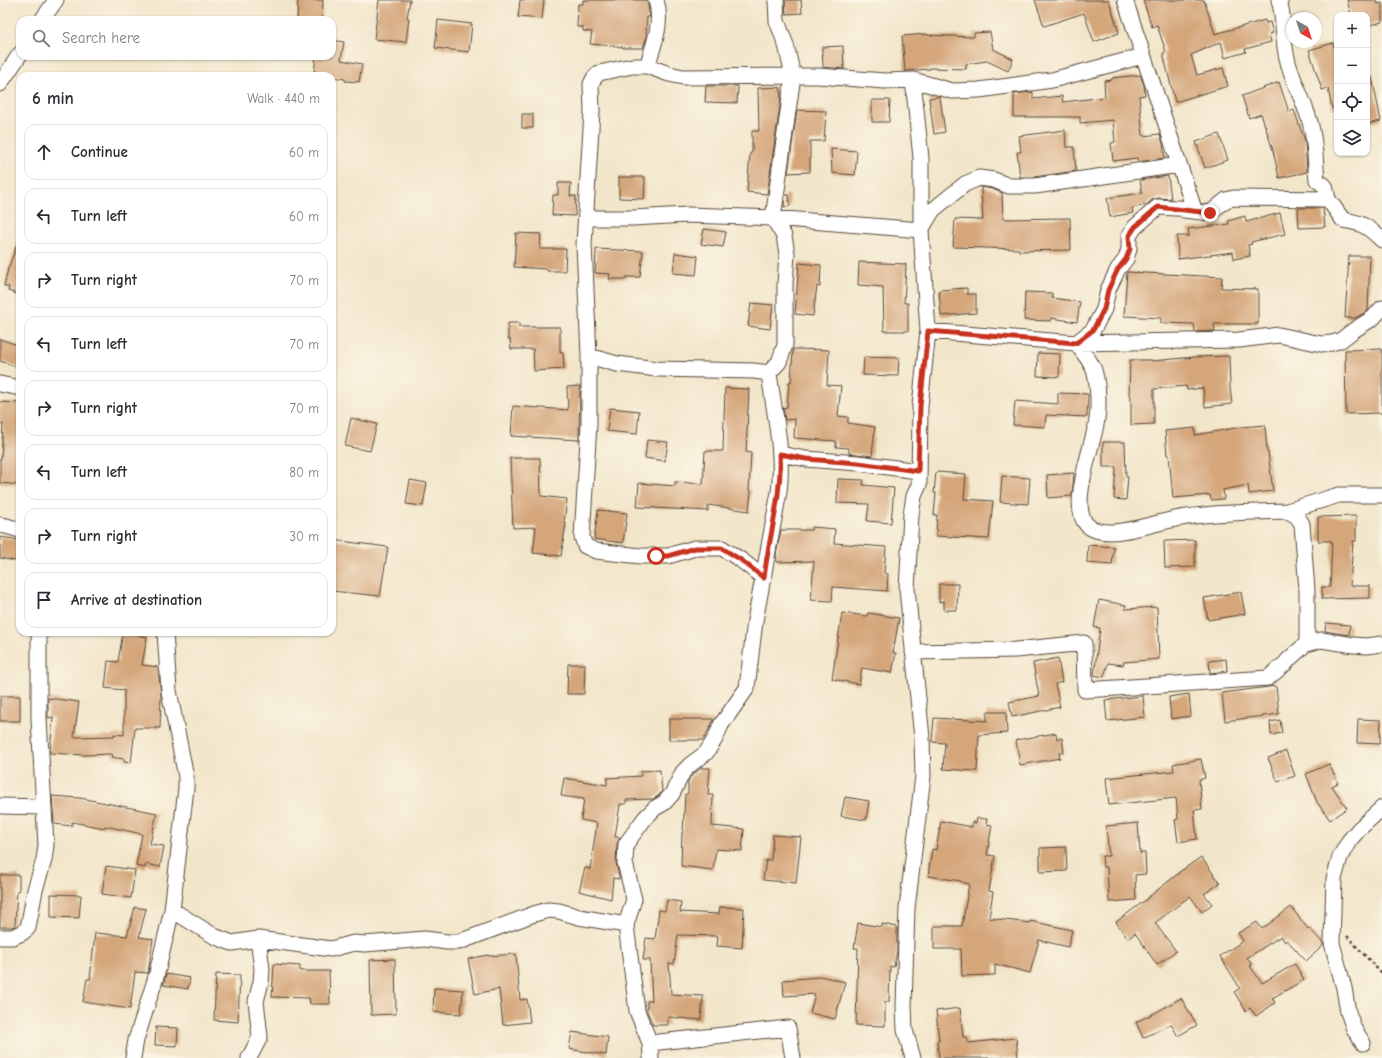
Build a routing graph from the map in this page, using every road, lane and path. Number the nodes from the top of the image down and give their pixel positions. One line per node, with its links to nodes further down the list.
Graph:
1 (56, 0): 6 (street)
2 (656, 0): 9 (street)
3 (776, 0): 10 (street)
4 (1125, 0): 7 (street)
5 (1279, 0): 14 (street)
6 (45, 16)
7 (1143, 56): 11 (street); 13 (street)
8 (16, 60): 12 (street)
9 (647, 66): 10 (street); 16 (street)
10 (793, 76): 11 (street); 17 (street)
11 (913, 80): 18 (street)
12 (0, 84)
13 (1179, 166): 15 (street); 18 (street)
14 (1328, 199): 15 (street); 19 (street)
15 (1158, 207): 22 (street)
16 (586, 218): 17 (street); 23 (street)
17 (773, 218): 18 (street); 24 (street)
18 (921, 230): 21 (street)
19 (1382, 240)
20 (1382, 308): 22 (street)
21 (928, 331): 22 (street); 28 (street)
22 (1076, 343): 30 (street)
23 (589, 356): 24 (street); 33 (street)
24 (769, 373): 27 (street)
25 (0, 384): 26 (street)
26 (16, 387)
27 (780, 454): 28 (street); 33 (street)
28 (918, 471): 38 (street)
29 (1382, 495): 30 (street)
30 (1288, 511): 36 (street)
31 (0, 526): 32 (street)
32 (16, 529)
33 (764, 578): 44 (street)
34 (39, 636): 40 (street)
35 (165, 636): 42 (street)
36 (1306, 644): 37 (street); 38 (street)
37 (1382, 644)
38 (913, 652): 54 (street)
39 (0, 806): 40 (street)
40 (44, 807): 45 (street)
41 (1382, 808): 43 (street)
42 (172, 910): 46 (street); 50 (street)
43 (1333, 920): 47 (path); 49 (street)
44 (626, 925): 46 (street); 48 (street)
45 (0, 937)
46 (258, 939): 51 (street)
47 (1382, 974)
48 (650, 1043): 52 (street); 53 (street)
49 (1362, 1043)
50 (134, 1058)
51 (249, 1058)
52 (651, 1058)
53 (793, 1058)
54 (913, 1058)

